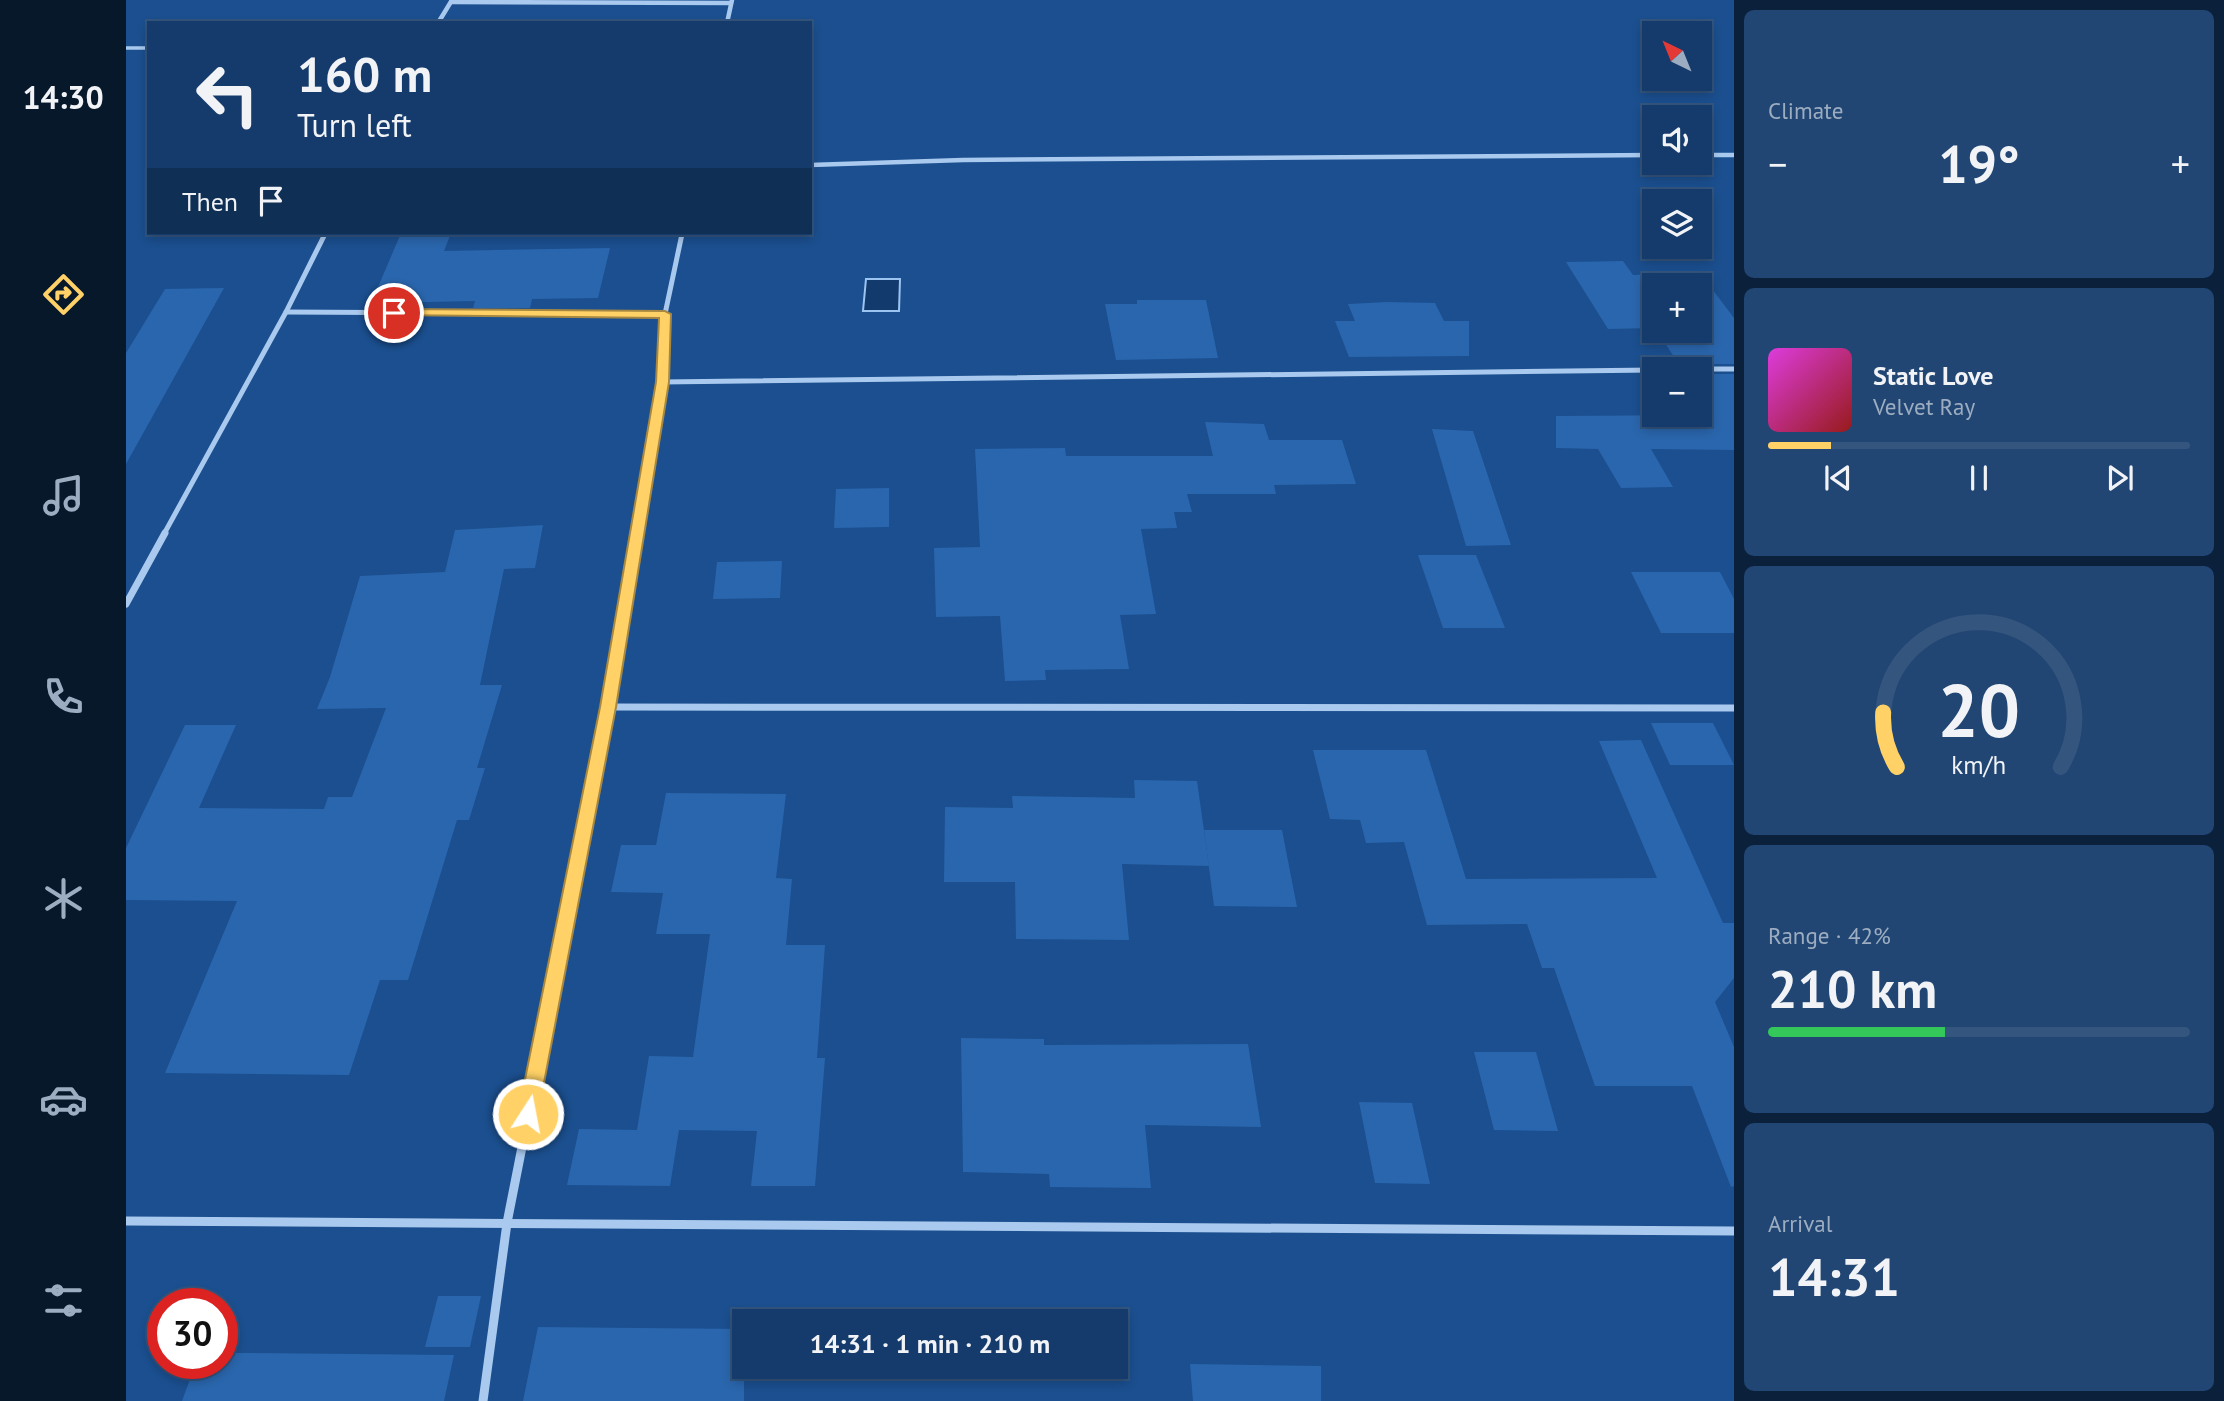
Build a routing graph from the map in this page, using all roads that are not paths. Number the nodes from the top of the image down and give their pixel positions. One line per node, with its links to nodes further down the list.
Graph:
1 (452, 1): 2 (street); 3 (street)
2 (732, 1): 4 (street)
3 (439, 21)
4 (727, 21)
5 (126, 48): 6 (lane)
6 (147, 48)
7 (1642, 155): 10 (street)
8 (1712, 155): 9 (street)
9 (1734, 155)
10 (812, 165)
11 (324, 235): 13 (street)
12 (682, 235): 14 (street)
13 (286, 312): 14 (street); 19 (street)
14 (665, 314): 18 (street)
15 (1712, 369): 16 (street)
16 (1734, 369)
17 (1642, 370): 18 (street)
18 (662, 382): 20 (street)
19 (126, 604)
20 (608, 707): 21 (street); 23 (street)
21 (1734, 708)
22 (126, 1221): 23 (street)
23 (507, 1223): 24 (street); 25 (street)
24 (1734, 1231)
25 (484, 1401)

